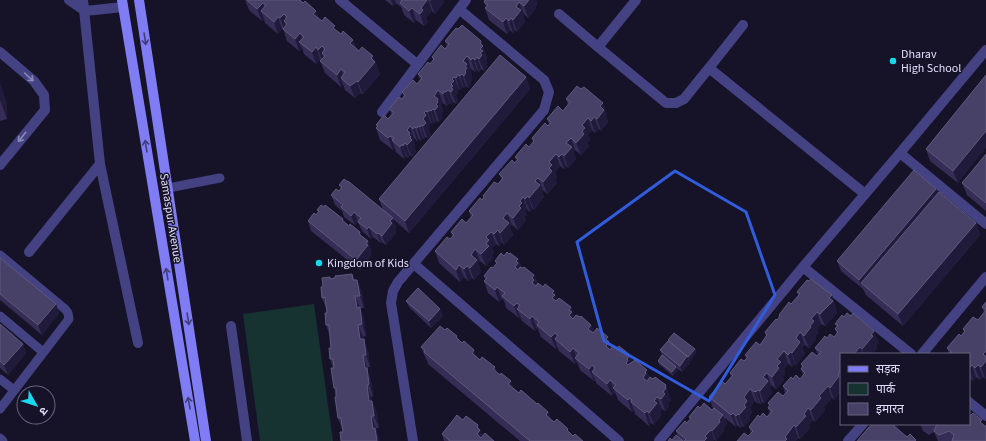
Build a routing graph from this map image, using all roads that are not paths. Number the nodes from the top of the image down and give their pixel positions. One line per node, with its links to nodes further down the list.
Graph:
1 (69, 0): 9 (street)
2 (83, 0): 9 (street)
3 (139, 0): 22 (main road, Samaspur Avenue, one-way to 22)
4 (340, 0): 15 (street)
5 (466, 0): 8 (street)
6 (636, 0): 12 (street)
7 (122, 4): 9 (street); 44 (main road, Samaspur Avenue, one-way to 7)
8 (459, 9): 15 (street); 27 (street)
9 (85, 11): 19 (street)
10 (559, 14): 12 (street)
11 (743, 25): 16 (street)
12 (598, 47): 16 (street)
13 (986, 50): 18 (street)
14 (0, 52): 20 (street, one-way to 20)
15 (417, 64): 17 (street)
16 (709, 68): 23 (street)
17 (382, 112)
18 (900, 153): 23 (street); 24 (street)
19 (100, 164): 25 (street); 32 (street)
20 (0, 165)
21 (220, 178): 22 (lane)
22 (168, 188): 45 (main road, Samaspur Avenue, one-way to 45)
23 (865, 194): 28 (street)
24 (986, 224)
25 (29, 252)
26 (0, 255): 33 (lane)
27 (414, 264): 47 (street); 48 (street)
28 (803, 267): 34 (street); 49 (street)
29 (986, 277): 35 (street)
30 (0, 316): 33 (lane)
31 (231, 326): 46 (street)
32 (138, 343)
33 (43, 352): 37 (lane)
34 (910, 353)
35 (923, 353)
36 (0, 379): 37 (lane)
37 (14, 390): 39 (lane)
38 (970, 403): 40 (street)
39 (0, 409)
40 (986, 416)
41 (862, 425): 50 (street)
42 (0, 438): 43 (lane)
43 (3, 441)
44 (195, 441)
45 (206, 441)
46 (247, 441)
47 (413, 441)
48 (619, 441)
49 (660, 441)
50 (848, 441)

